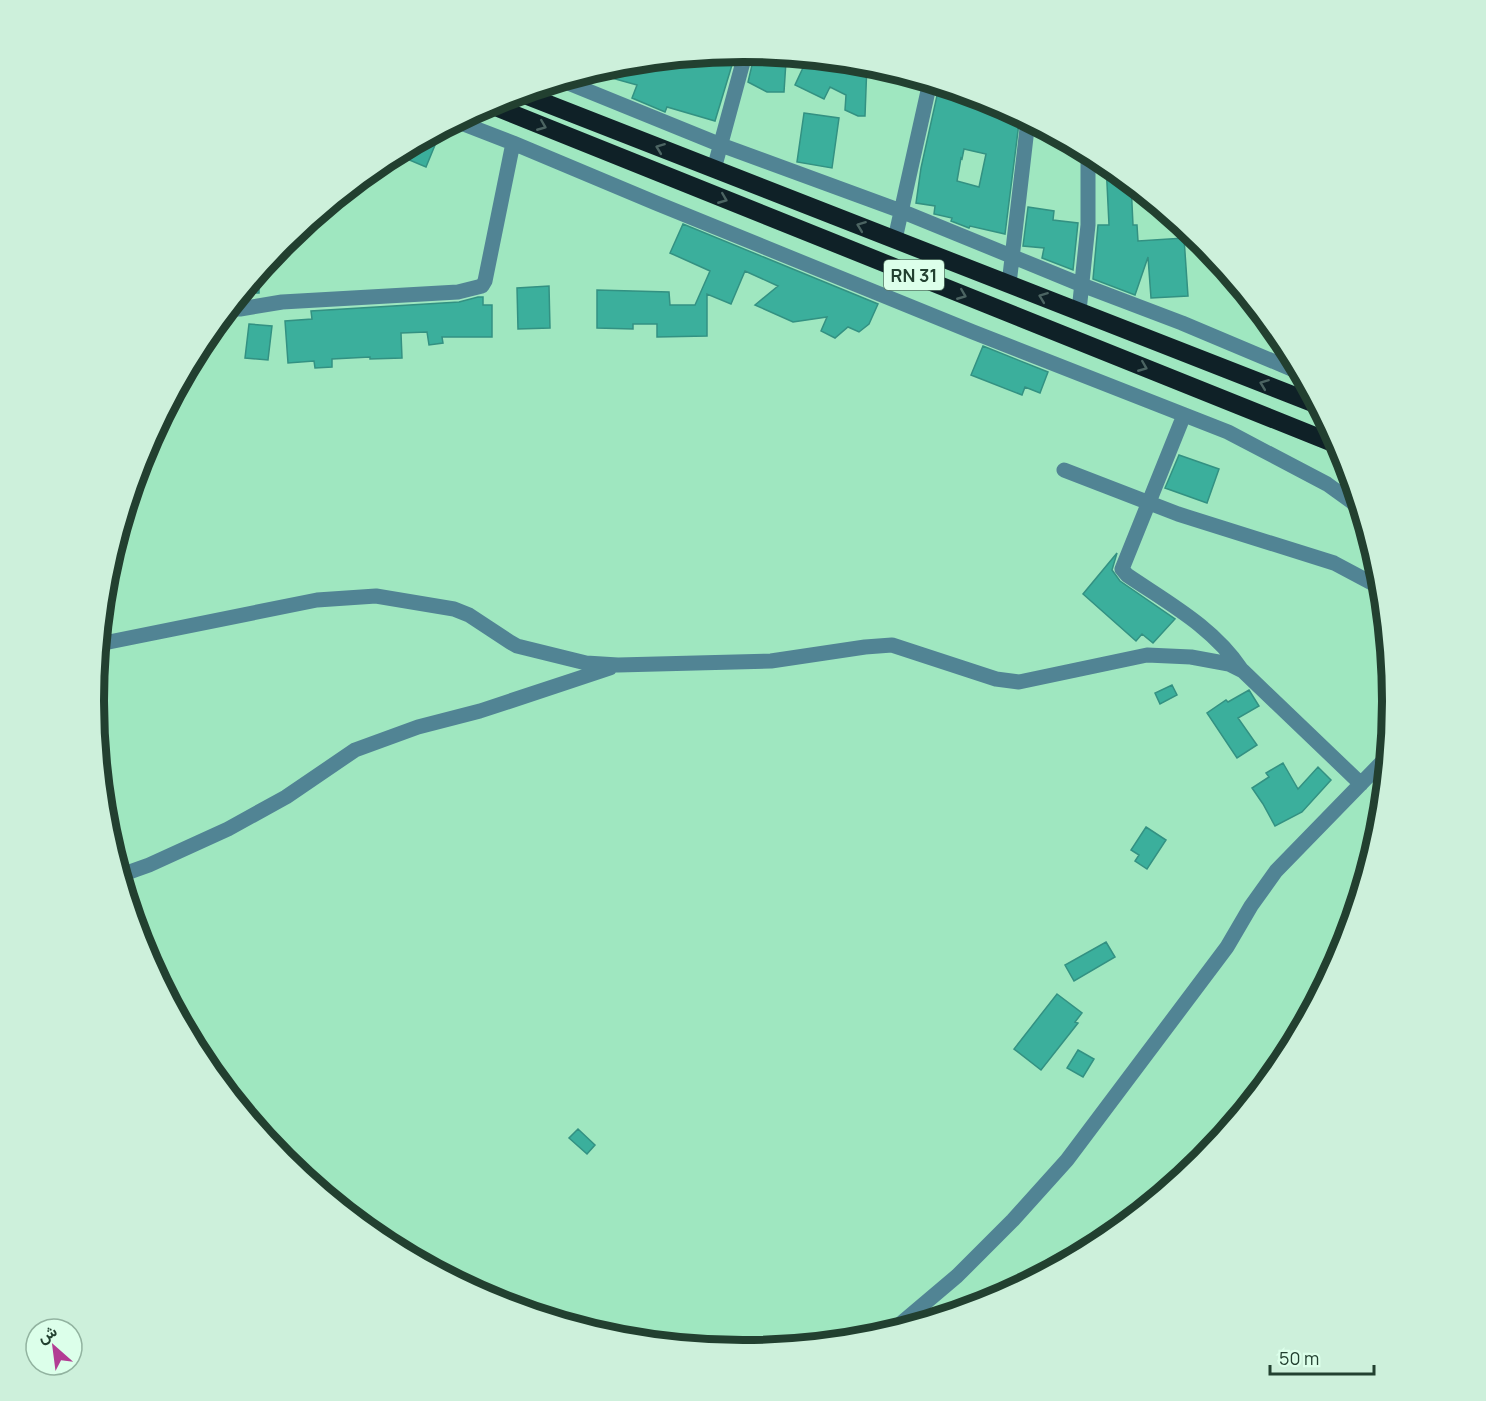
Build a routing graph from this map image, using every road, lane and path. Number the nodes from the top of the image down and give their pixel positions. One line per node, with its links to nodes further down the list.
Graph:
1 (743, 62): 9 (street)
2 (573, 85): 9 (street)
3 (928, 89): 12 (street)
4 (531, 97): 11 (highway, RN 31, one-way to 4)
5 (501, 109): 22 (highway, RN 31, one-way to 22)
6 (466, 125): 8 (street)
7 (1027, 128): 14 (street)
8 (513, 142): 17 (street); 21 (street)
9 (722, 145): 11 (street); 12 (street)
10 (1088, 163): 16 (street)
11 (714, 169): 13 (highway, RN 31, one-way to 11)
12 (901, 211): 13 (street); 14 (street)
13 (895, 239): 15 (highway, RN 31)
14 (1011, 256): 15 (street); 16 (street)
15 (1009, 284): 18 (highway, RN 31, one-way to 15)
16 (1082, 285): 18 (street); 19 (street)
17 (238, 309)
18 (1079, 311): 20 (highway, RN 31, one-way to 18)
19 (1288, 367)
20 (1307, 400)
21 (1184, 415): 24 (street); 25 (street)
22 (1326, 440)
23 (1064, 470): 25 (street)
24 (1350, 500)
25 (1149, 503): 26 (street); 29 (street)
26 (1371, 582)
27 (107, 642): 28 (street)
28 (618, 665): 29 (street); 32 (street)
29 (1243, 671): 31 (street)
30 (1379, 766): 31 (street)
31 (1361, 784): 33 (street)
32 (128, 873)
33 (907, 1318)

